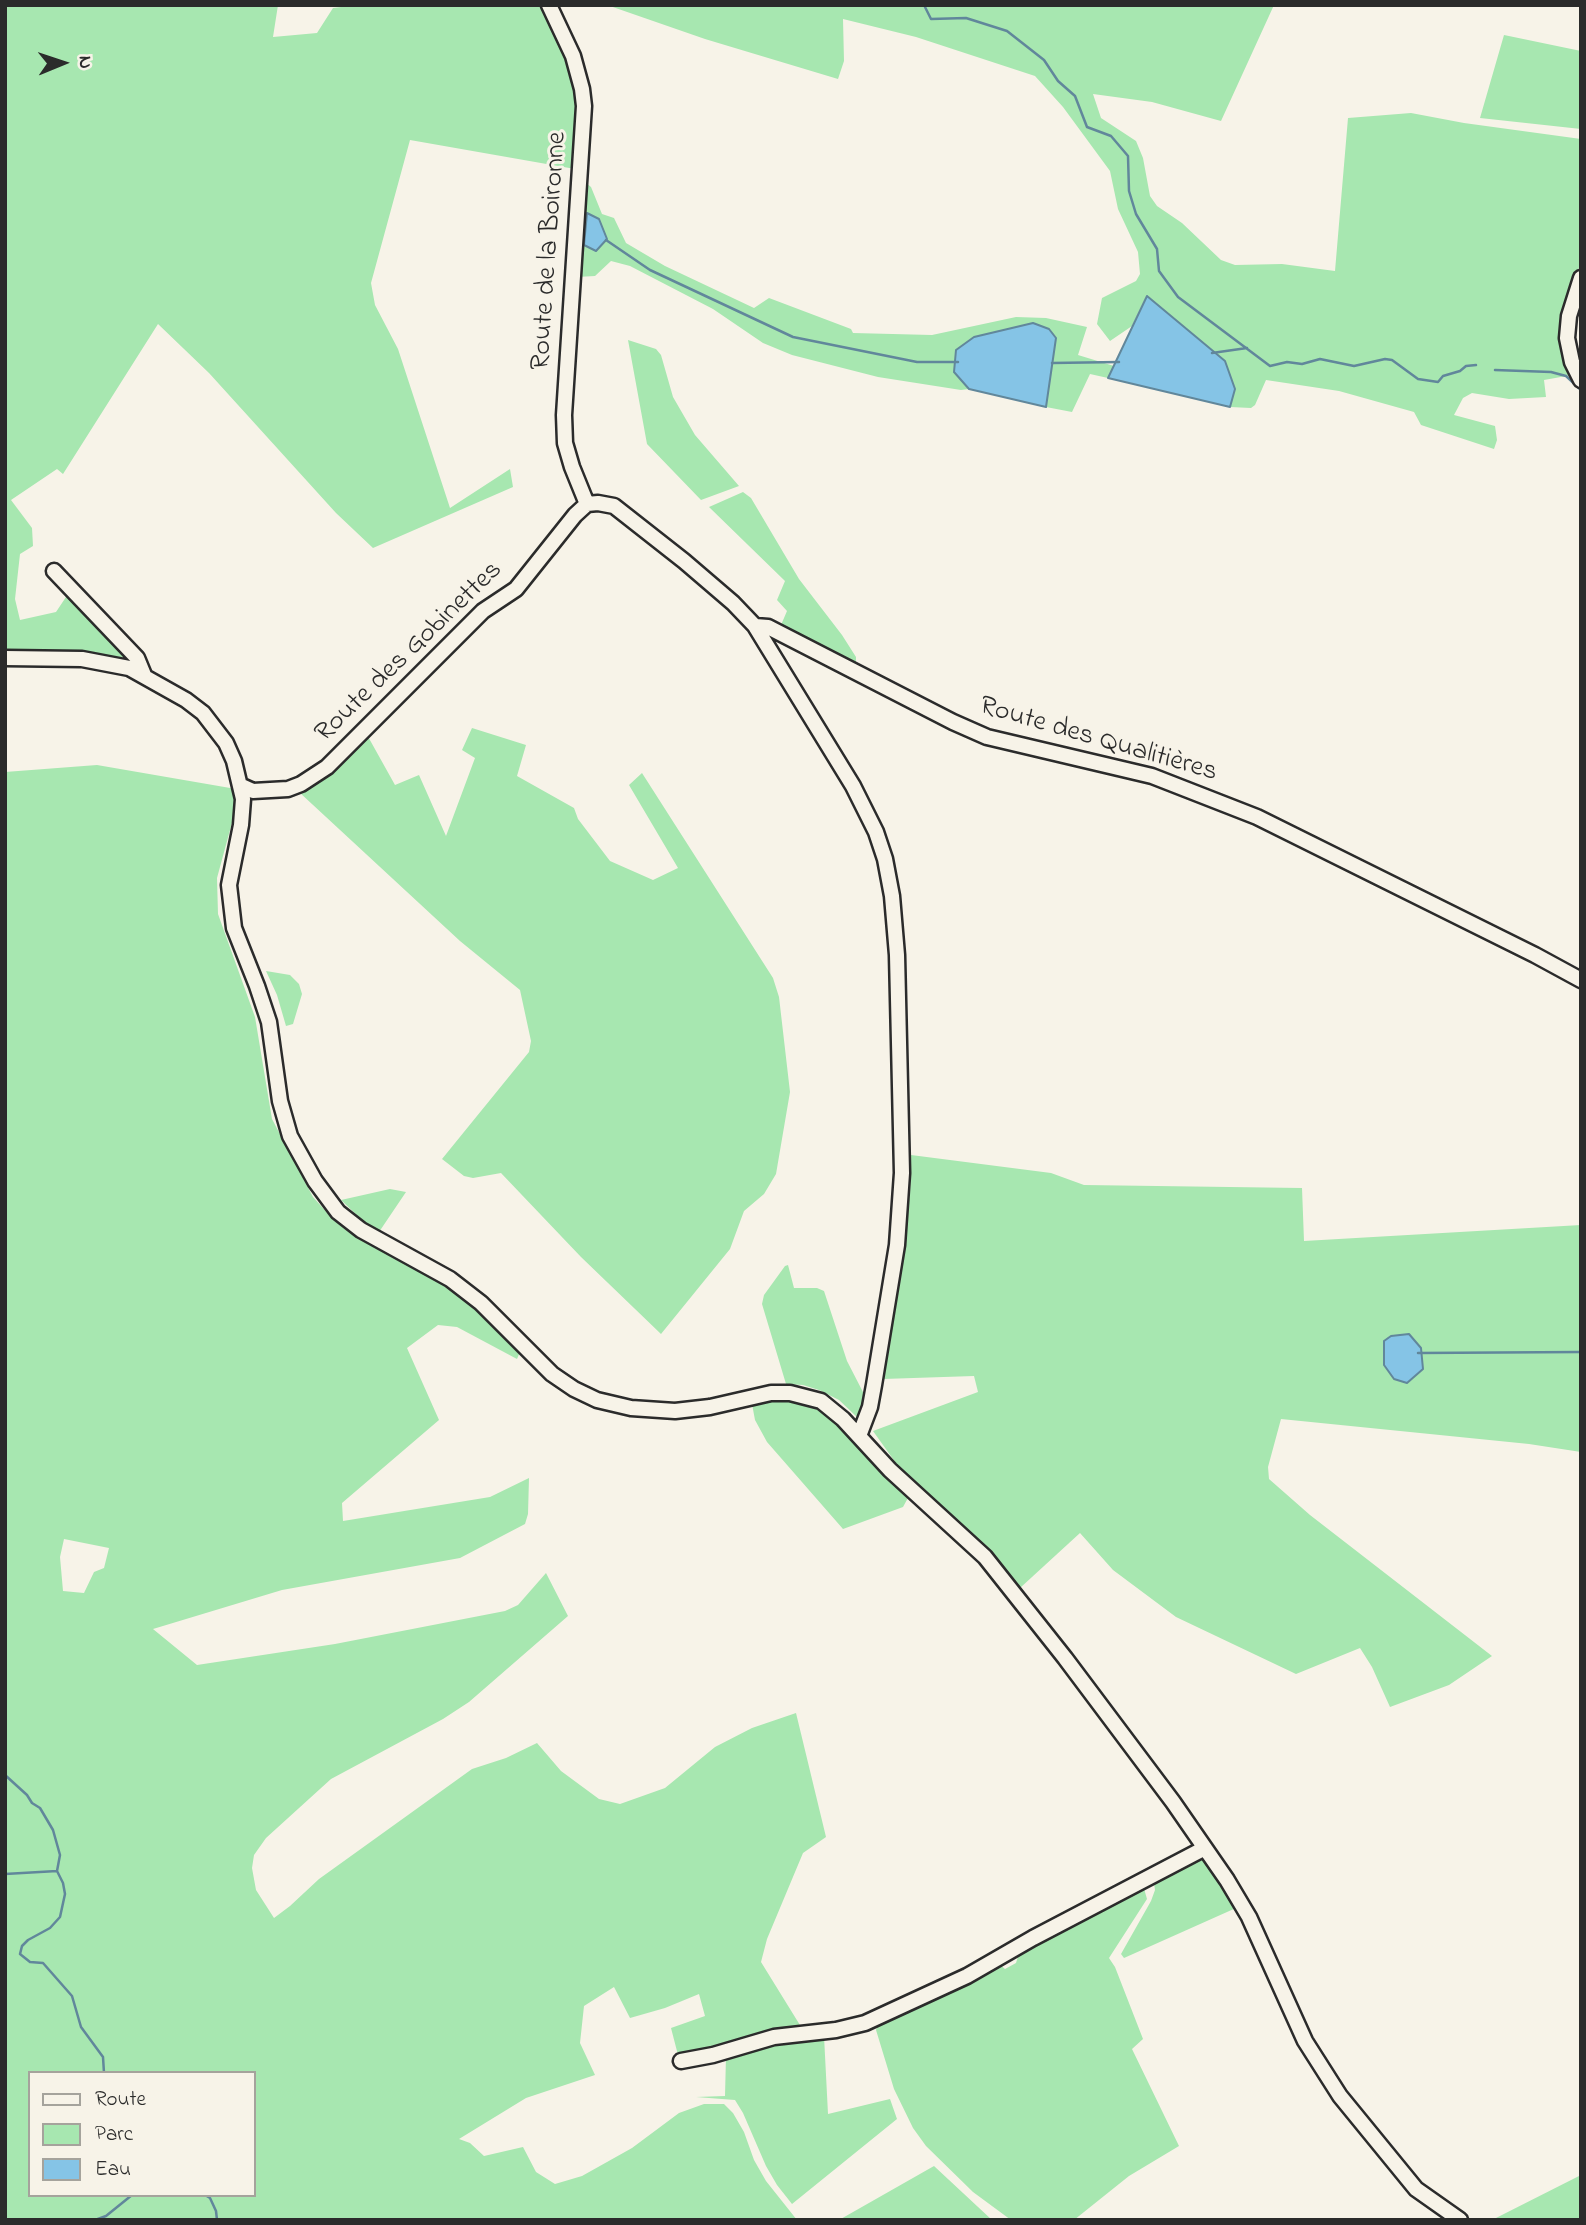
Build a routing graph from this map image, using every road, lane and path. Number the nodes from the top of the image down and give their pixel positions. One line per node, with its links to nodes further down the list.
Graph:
1 (549, 5): 4 (street, Route de la Boironne)
2 (1581, 278): 3 (street)
3 (1581, 380)
4 (587, 504): 6 (street, Route des Qualitières); 9 (street, Route des Gobinettes)
5 (54, 572): 8 (street)
6 (755, 626): 10 (street, Route des Qualitières); 11 (street)
7 (5, 658): 8 (street)
8 (144, 675): 9 (street)
9 (242, 786): 11 (street)
10 (1581, 980)
11 (859, 1436): 12 (street)
12 (1205, 1848): 13 (street); 14 (street)
13 (681, 2062)
14 (1460, 2220)

